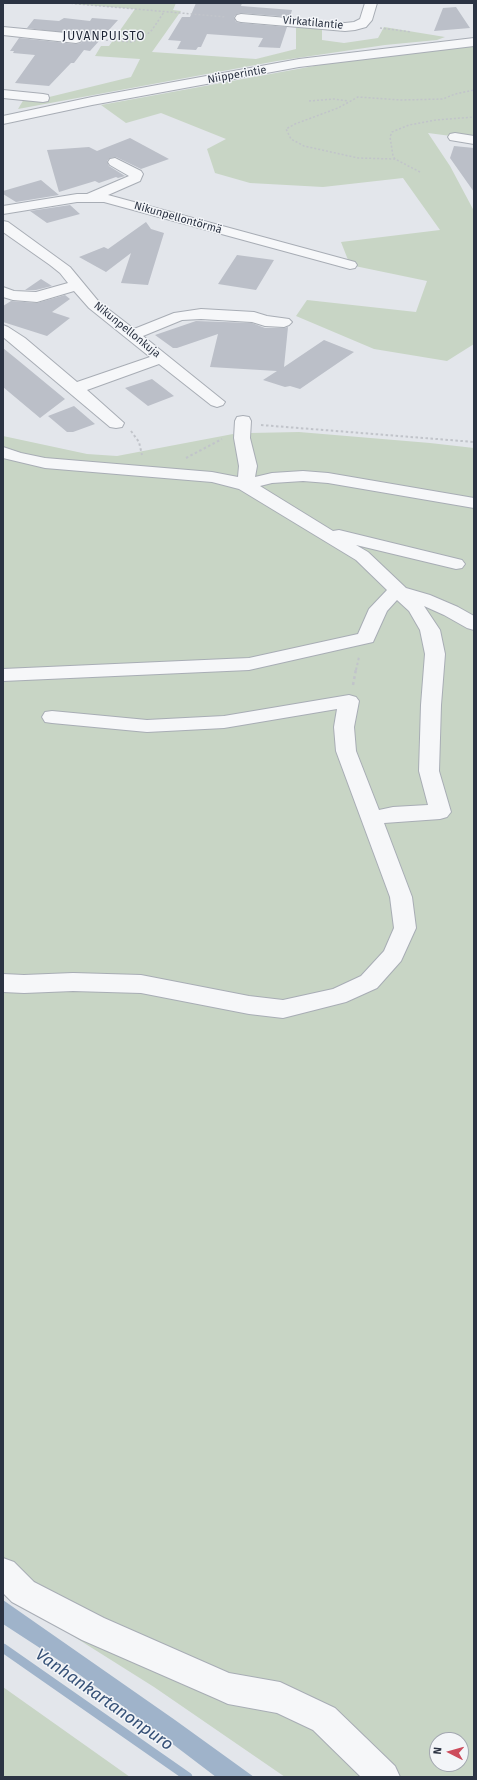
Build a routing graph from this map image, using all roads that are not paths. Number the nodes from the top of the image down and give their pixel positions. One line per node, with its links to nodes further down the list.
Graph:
1 (371, 3): 2 (street, Virkatilantie)
2 (241, 18)
3 (3, 31): 4 (street)
4 (76, 39)
5 (474, 42): 8 (street, Niipperintie)
6 (3, 94): 7 (street)
7 (42, 98)
8 (3, 120)
9 (455, 137): 10 (street)
10 (474, 140)
11 (115, 162): 12 (street)
12 (91, 197): 13 (street, Nikunpellontörmä); 15 (street, Nikunpellontörmä)
13 (3, 210)
14 (3, 225): 16 (street, Nikunpellonkuja)
15 (350, 265)
16 (78, 285): 17 (street); 20 (street, Nikunpellonkuja)
17 (3, 292)
18 (284, 322): 20 (street)
19 (3, 330): 22 (street)
20 (131, 335): 21 (street, Nikunpellonkuja)
21 (161, 358): 22 (street); 23 (street, Nikunpellonkuja)
22 (76, 388): 24 (street)
23 (217, 402)
24 (116, 423)
25 (242, 425): 27 (street)
26 (3, 452): 27 (street)
27 (245, 485): 28 (street); 29 (street)
28 (474, 503)
29 (322, 531): 30 (street); 31 (street)
30 (456, 564)
31 (396, 590): 32 (street); 33 (street); 35 (street)
32 (474, 624)
33 (3, 675)
34 (52, 717): 35 (street)
35 (372, 818): 36 (street)
36 (3, 983)
37 (3, 1572): 38 (street)
38 (384, 1777)

